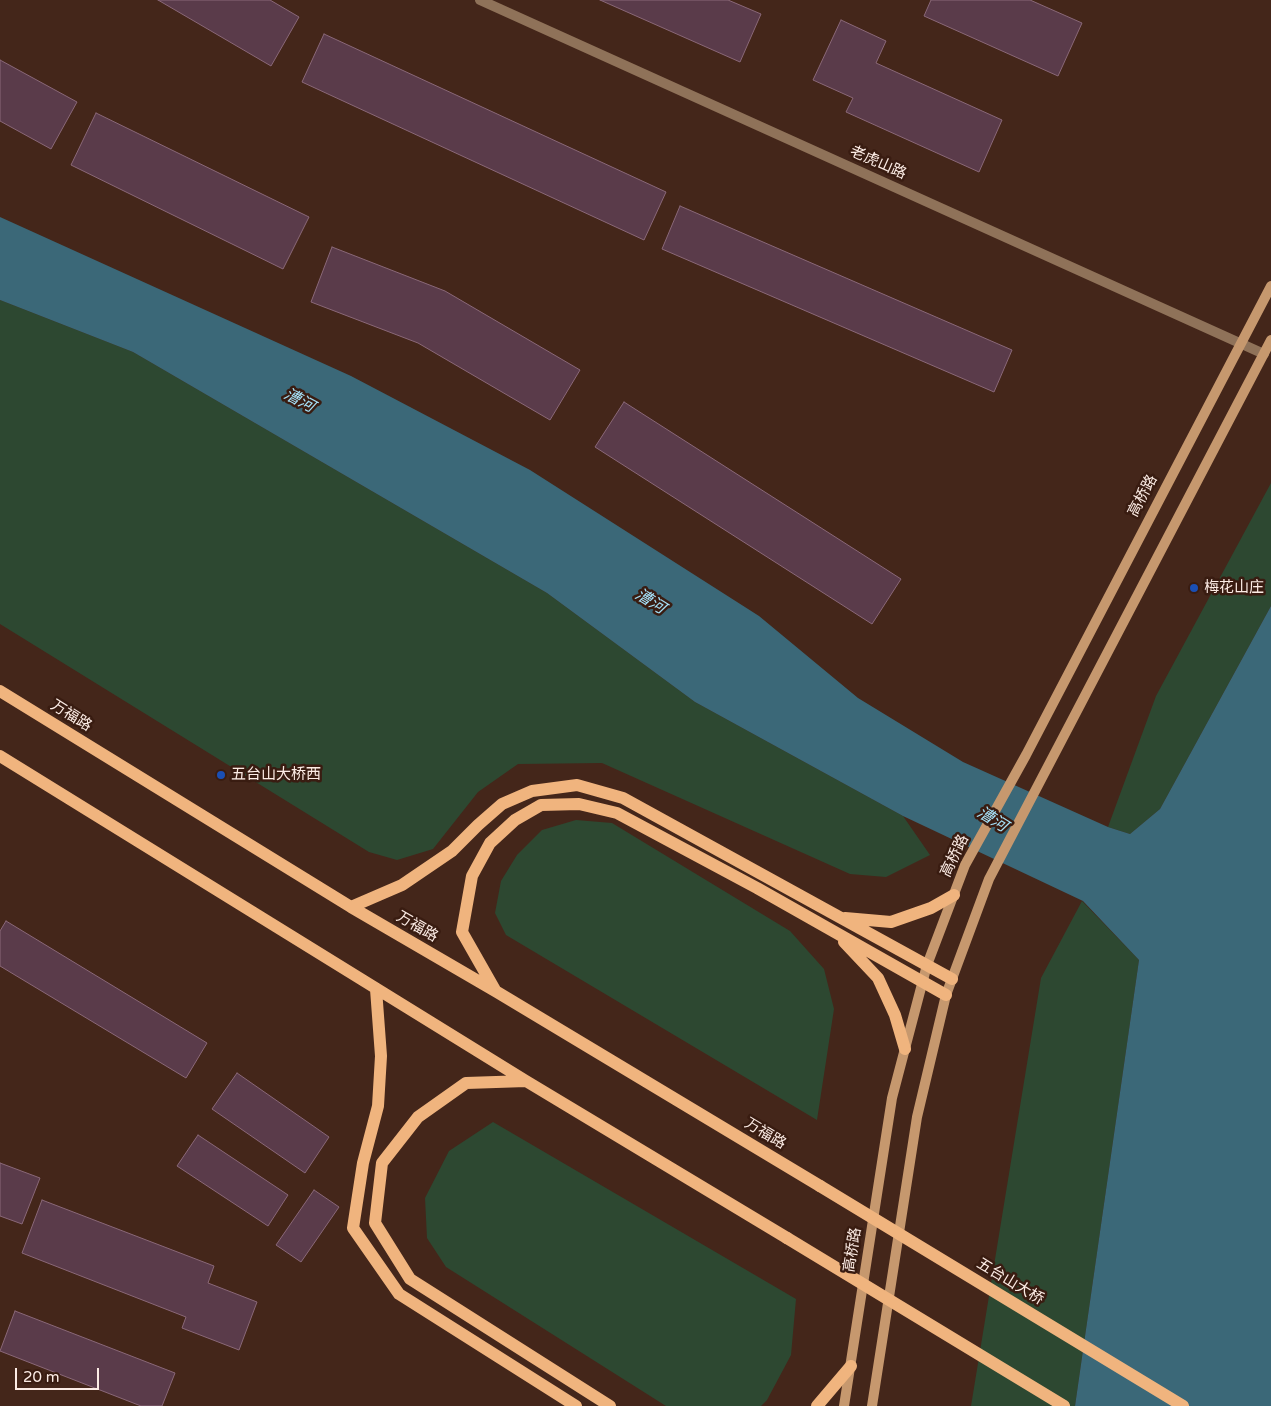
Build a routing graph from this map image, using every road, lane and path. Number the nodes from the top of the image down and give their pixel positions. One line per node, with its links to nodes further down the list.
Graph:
1 (480, 0): 4 (street, 老虎山路)
2 (1271, 286): 4 (main road, 高桥路)
3 (1271, 340): 5 (main road)
4 (1240, 343): 5 (street, 老虎山路); 8 (main road, 高桥路)
5 (1264, 354): 13 (main road)
6 (0, 691): 9 (main road, 万福路)
7 (0, 756): 15 (main road)
8 (954, 895): 10 (main road); 12 (main road, 高桥路)
9 (351, 907): 10 (main road); 16 (main road, 万福路)
10 (840, 918): 12 (main road)
11 (834, 932): 14 (main road); 16 (main road); 18 (main road)
12 (926, 965): 13 (main road); 14 (main road, 高桥路)
13 (952, 979): 17 (main road)
14 (922, 981): 17 (main road); 18 (main road, 高桥路)
15 (376, 989): 19 (main road); 22 (main road)
16 (497, 992): 20 (main road, 万福路)
17 (946, 995): 26 (main road)
18 (905, 1049): 21 (main road, 高桥路)
19 (526, 1081): 23 (main road); 27 (main road, bridge)
20 (820, 1186): 28 (main road, 五台山大桥, bridge)
21 (851, 1366): 24 (main road); 25 (main road, 高桥路)
22 (576, 1406)
23 (610, 1406)
24 (817, 1406)
25 (844, 1406)
26 (872, 1406)
27 (1064, 1406)
28 (1183, 1406)

